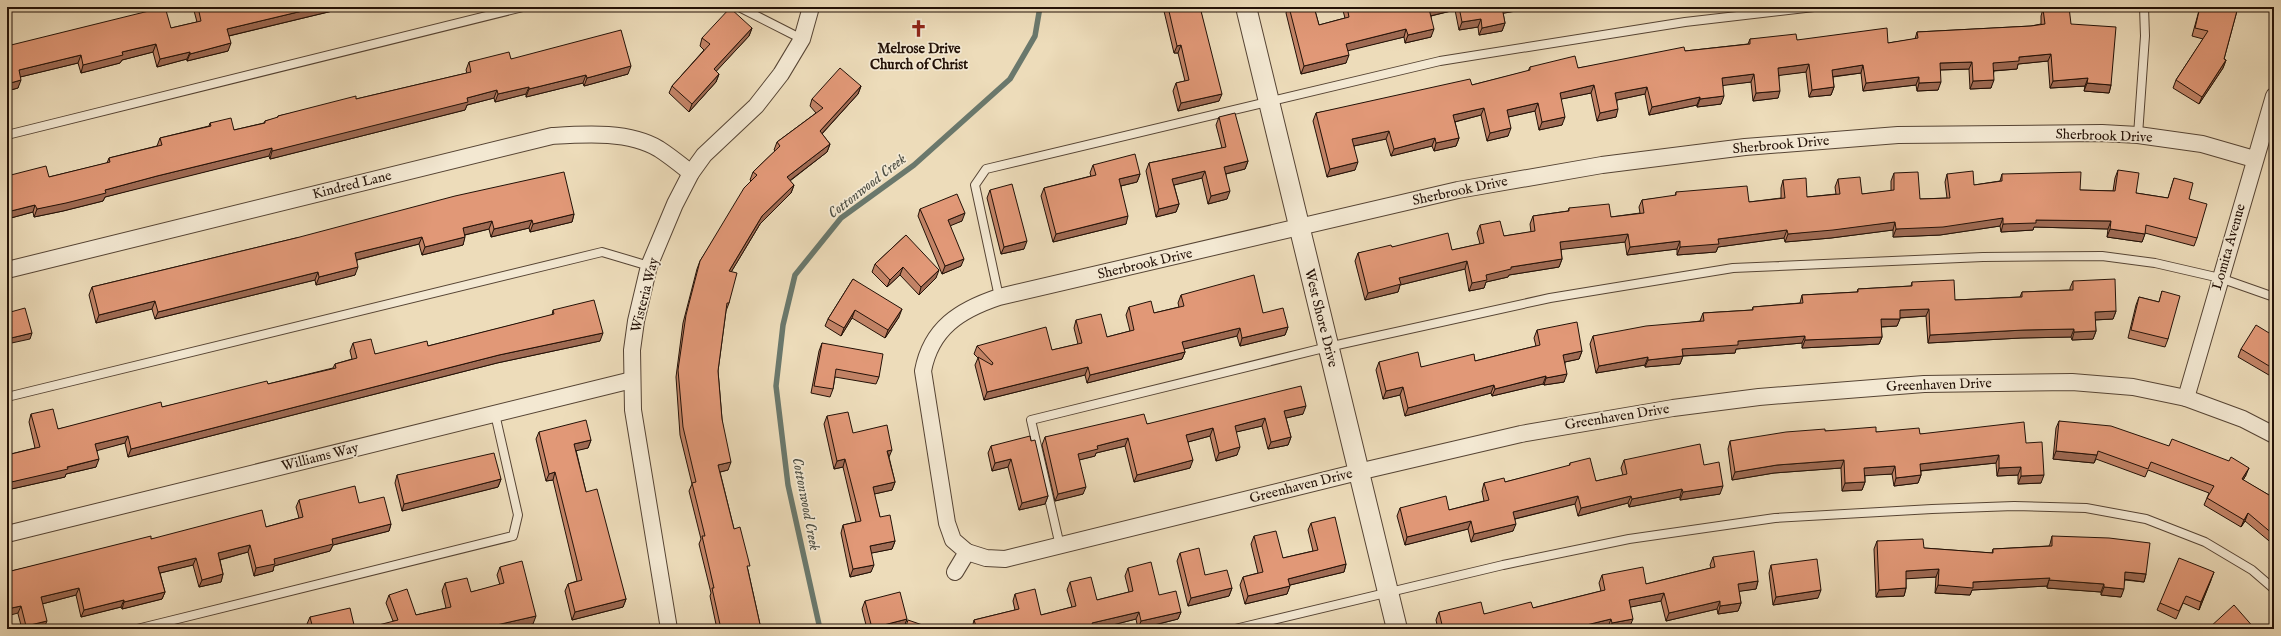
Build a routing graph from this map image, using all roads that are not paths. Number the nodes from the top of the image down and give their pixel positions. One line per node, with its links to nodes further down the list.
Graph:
1 (523, 7): 10 (lane)
2 (739, 7): 7 (lane)
3 (811, 7): 7 (street, Wisteria Way)
4 (1246, 7): 9 (street, West Shore Drive)
5 (1814, 7): 9 (lane)
6 (2144, 7): 11 (lane)
7 (802, 39): 13 (street, Wisteria Way)
8 (2274, 96): 12 (street, Lomita Avenue)
9 (1269, 101): 14 (street, West Shore Drive); 19 (lane)
10 (7, 135)
11 (2138, 135): 12 (street, Sherbrook Drive); 14 (street, Sherbrook Drive)
12 (2254, 159): 17 (street, Lomita Avenue)
13 (691, 173): 15 (street, Wisteria Way); 16 (street, Kindred Lane)
14 (1299, 227): 19 (street, Sherbrook Drive); 20 (street, West Shore Drive)
15 (649, 266): 21 (street, Wisteria Way); 22 (lane)
16 (7, 270)
17 (2220, 278): 18 (lane); 20 (lane); 23 (street, Lomita Avenue)
18 (2274, 297)
19 (999, 298): 29 (street, Sherbrook Drive)
20 (1328, 347): 26 (street, West Shore Drive); 28 (lane)
21 (632, 380): 24 (street, Williams Way); 34 (street, Wisteria Way)
22 (7, 396)
23 (2186, 398): 25 (street, Greenhaven Drive); 26 (street, Greenhaven Drive)
24 (495, 414): 27 (street, Williams Way); 33 (lane)
25 (2274, 436)
26 (1358, 472): 28 (street, Greenhaven Drive); 32 (street, West Shore Drive)
27 (7, 534)
28 (1060, 546): 29 (street, Greenhaven Drive)
29 (967, 552): 30 (street)
30 (954, 572)
31 (2274, 589): 32 (lane)
32 (1388, 591): 35 (lane); 36 (street, West Shore Drive)
33 (137, 629)
34 (669, 629)
35 (1235, 629)
36 (1398, 629)

